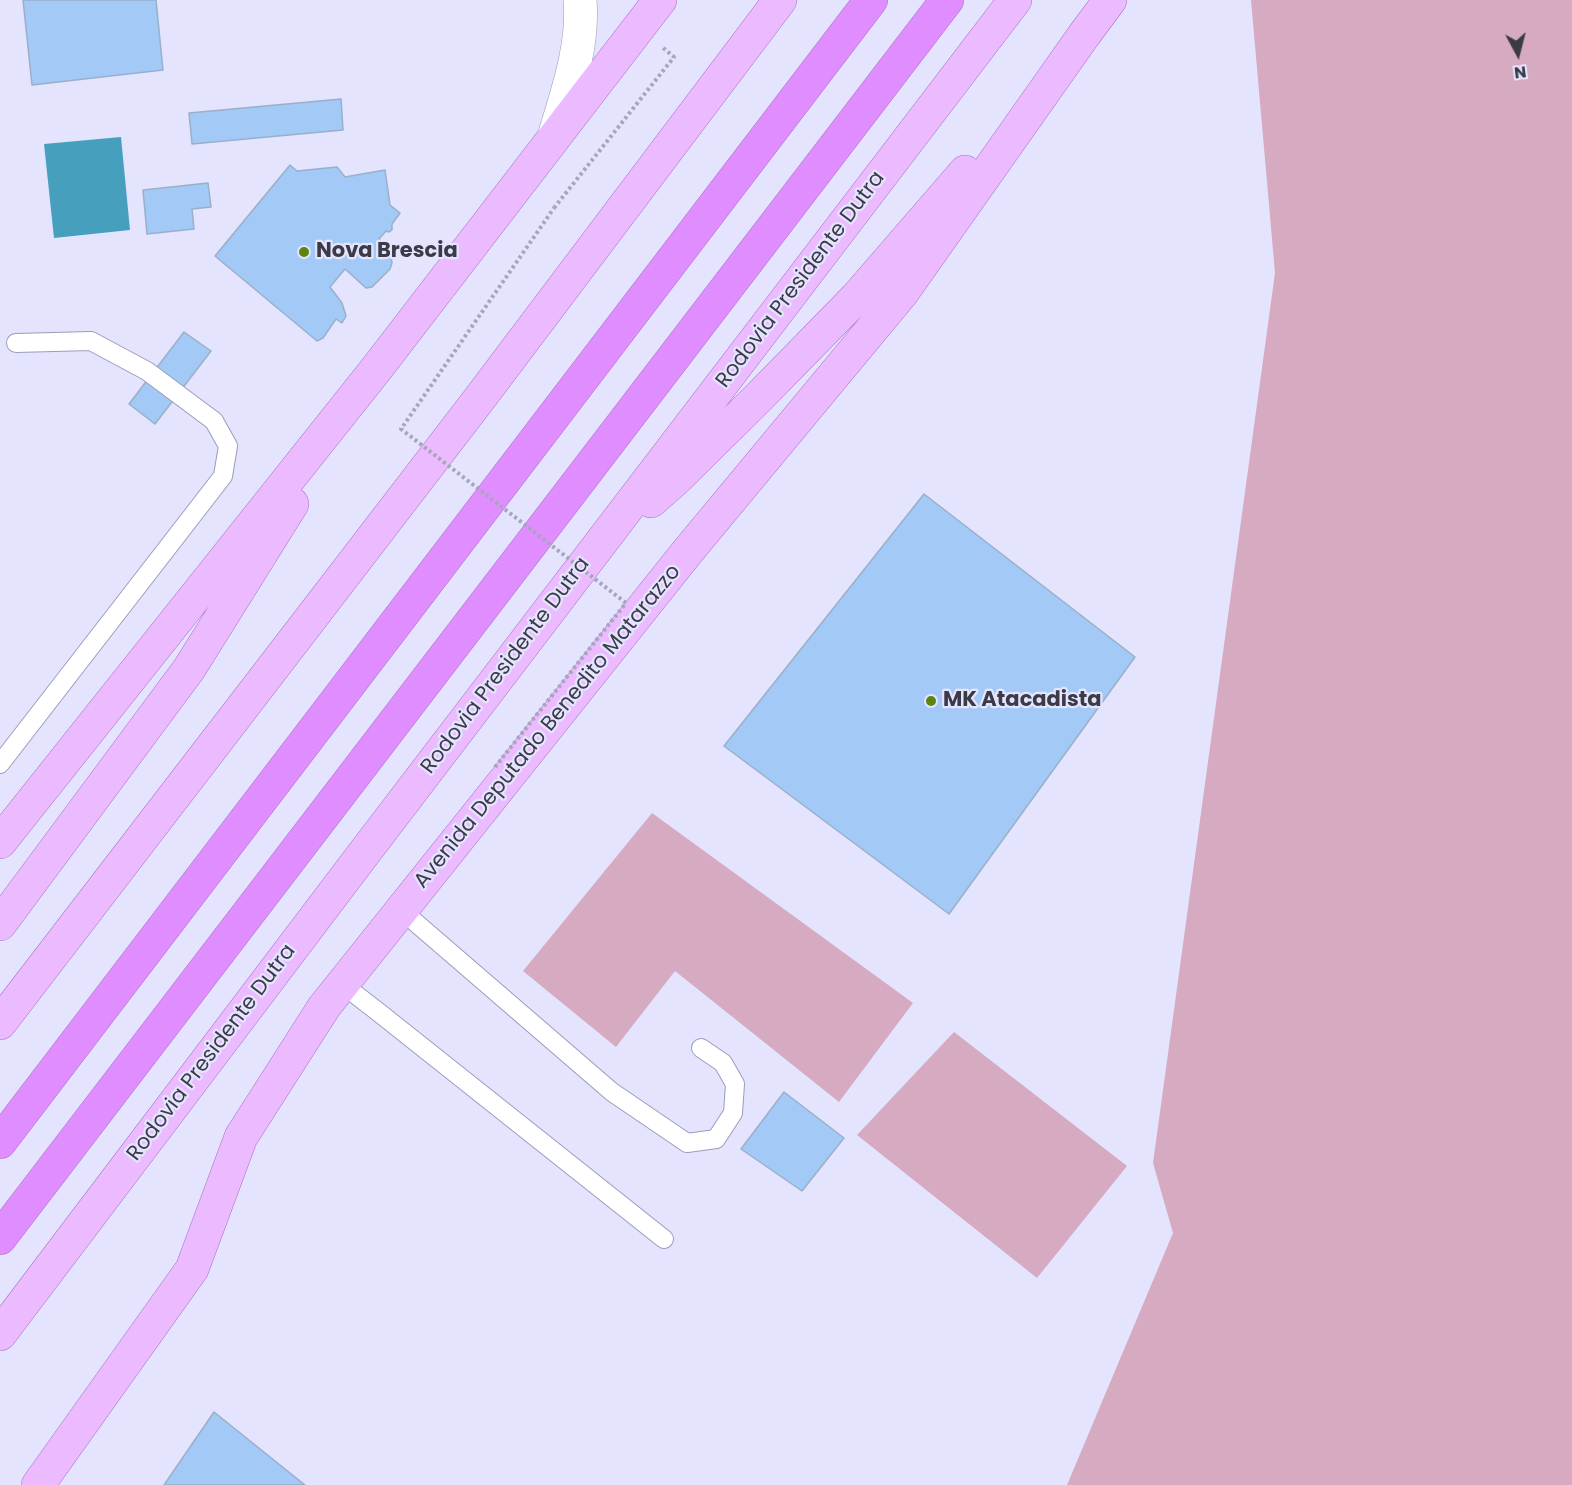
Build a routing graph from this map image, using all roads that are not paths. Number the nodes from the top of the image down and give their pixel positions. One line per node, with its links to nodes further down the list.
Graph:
1 (580, 0): 9 (main road)
2 (660, 0): 9 (main road)
3 (780, 0): 18 (main road)
4 (871, 0): 20 (highway)
5 (947, 0): 21 (highway)
6 (1015, 0): 12 (main road, Rodovia Presidente Dutra)
7 (1110, 0): 8 (main road, Avenida Deputado Benedito Matarazzo)
8 (1084, 35): 12 (main road); 15 (main road, Avenida Deputado Benedito Matarazzo)
9 (554, 136): 11 (main road)
10 (16, 343): 13 (lane)
11 (377, 368): 14 (main road); 16 (main road)
12 (589, 556): 23 (main road, Rodovia Presidente Dutra)
13 (0, 764)
14 (0, 842)
15 (401, 910): 17 (main road, Avenida Deputado Benedito Matarazzo); 19 (lane)
16 (0, 924)
17 (342, 984): 22 (lane); 24 (main road, Avenida Deputado Benedito Matarazzo)
18 (0, 1023)
19 (701, 1048)
20 (0, 1142)
21 (0, 1238)
22 (664, 1239)
23 (0, 1334)
24 (38, 1485)

